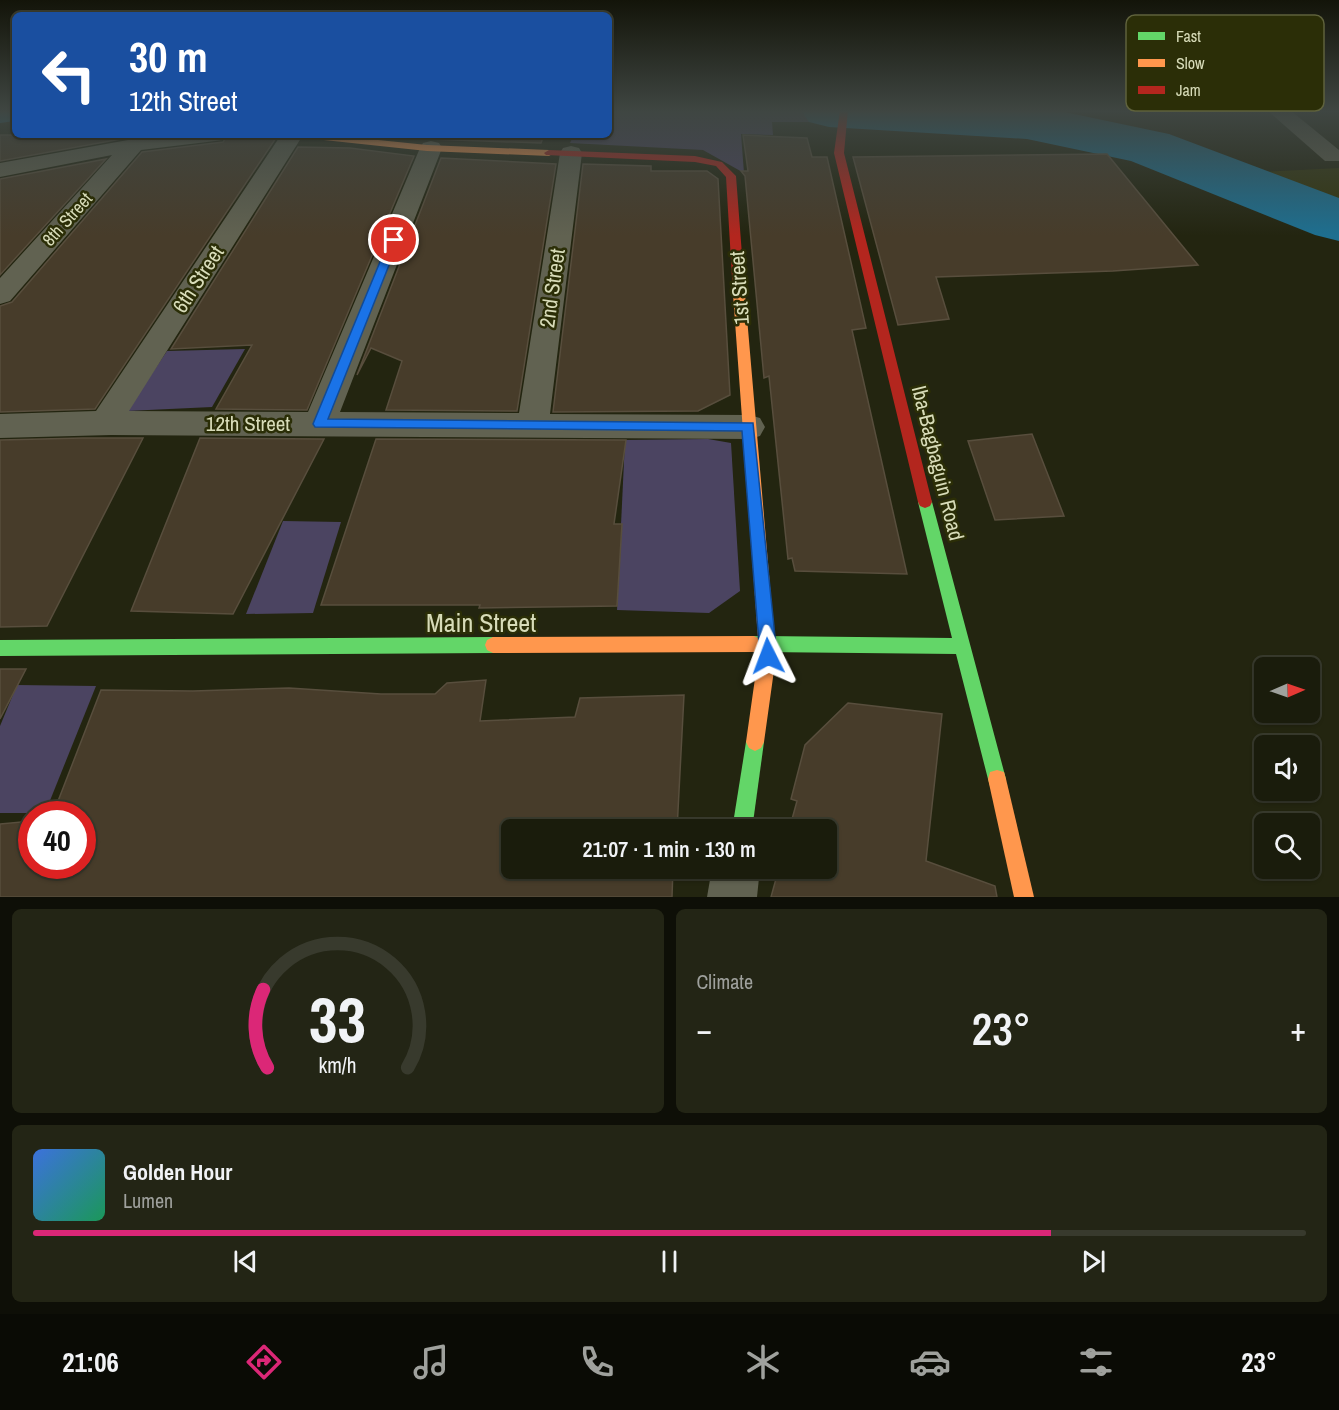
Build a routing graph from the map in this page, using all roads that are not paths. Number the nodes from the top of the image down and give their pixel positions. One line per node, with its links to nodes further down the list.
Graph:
1 (93, 152): 10 (street)
2 (127, 152): 11 (street, 8th Street)
3 (281, 152): 12 (street, 6th Street)
4 (429, 152): 13 (street)
5 (539, 152): 8 (street, 1st Street)
6 (839, 152): 18 (street, Iba-Bagbaguin Road)
7 (1328, 152): 9 (street)
8 (571, 153): 14 (street, 2nd Street); 16 (street, 1st Street)
9 (1333, 156)
10 (0, 170)
11 (0, 295)
12 (105, 423): 13 (street, 12th Street); 15 (street, 12th Street)
13 (320, 424): 14 (street, 12th Street)
14 (533, 424): 16 (street, 12th Street)
15 (0, 426)
16 (749, 426): 17 (street, 1st Street)
17 (768, 645): 18 (street, Main Street); 19 (street, Main Street); 20 (street, 1st Street)
18 (961, 646): 23 (street, Iba-Bagbaguin Road)
19 (0, 648)
20 (744, 819)
21 (734, 879): 22 (street)
22 (732, 897)
23 (1024, 897)

